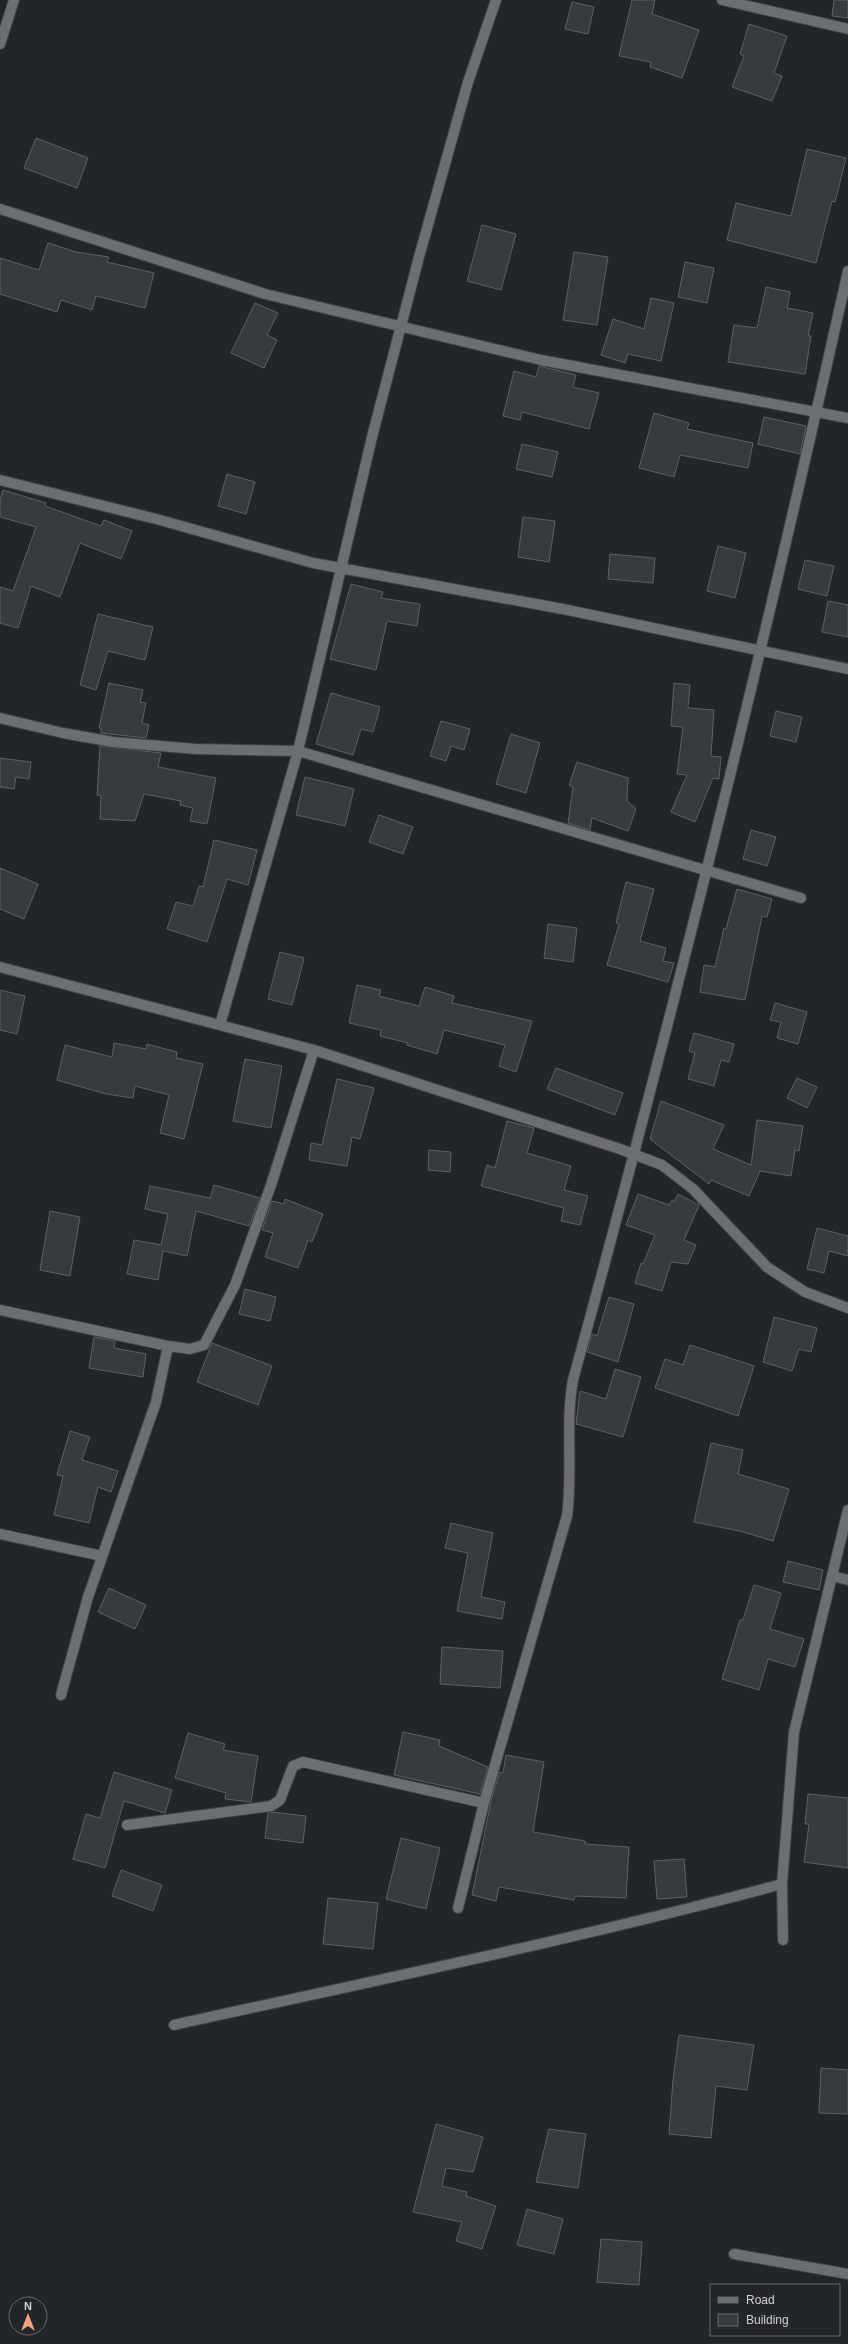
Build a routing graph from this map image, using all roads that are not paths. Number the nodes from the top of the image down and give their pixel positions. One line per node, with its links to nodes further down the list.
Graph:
1 (14, 0): 5 (street)
2 (496, 0): 8 (street)
3 (722, 0): 4 (street)
4 (848, 29)
5 (0, 44)
6 (0, 210): 8 (street)
7 (848, 271): 9 (street)
8 (401, 326): 9 (street); 12 (street)
9 (817, 412): 10 (street); 13 (street)
10 (848, 418)
11 (0, 480): 12 (street)
12 (342, 569): 13 (street); 16 (street)
13 (760, 650): 14 (street); 17 (street)
14 (848, 669)
15 (0, 718): 16 (street)
16 (298, 751): 17 (street); 20 (street)
17 (705, 871): 18 (street); 22 (street)
18 (801, 898)
19 (0, 967): 20 (street)
20 (220, 1025): 21 (street)
21 (314, 1050): 22 (street); 25 (street)
22 (635, 1155): 23 (street); 32 (street)
23 (848, 1308)
24 (0, 1310): 25 (street)
25 (168, 1346): 28 (street)
26 (848, 1510): 29 (street)
27 (0, 1534): 28 (street)
28 (102, 1556): 31 (street)
29 (832, 1576): 30 (street); 34 (street)
30 (848, 1580)
31 (61, 1695)
32 (484, 1803): 33 (street); 35 (street)
33 (127, 1825)
34 (782, 1884): 36 (street); 37 (street)
35 (458, 1908)
36 (783, 1940)
37 (174, 2025)
38 (734, 2254): 39 (street)
39 (848, 2274)

